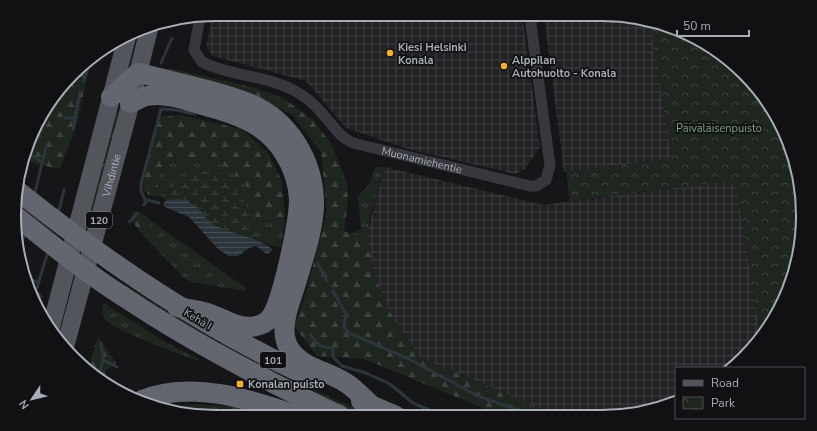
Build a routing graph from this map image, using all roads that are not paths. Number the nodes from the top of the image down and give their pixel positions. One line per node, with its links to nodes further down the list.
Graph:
1 (531, 21): 2 (street, Muonamiehentie)
2 (199, 22)
3 (148, 33): 5 (main road, Vihdintie / 120)
4 (126, 43): 6 (main road, Vihdintie / 120)
5 (138, 73): 6 (highway); 7 (main road, Vihdintie / 120); 14 (highway)
6 (112, 97): 11 (main road, Vihdintie / 120)
7 (130, 103): 10 (highway); 12 (main road, Vihdintie / 120)
8 (22, 195): 10 (highway, Kehä I / 101)
9 (21, 220): 16 (highway, Kehä I / 101)
10 (177, 307): 14 (highway, Kehä I / 101)
11 (52, 322)
12 (67, 341)
13 (150, 399): 15 (highway)
14 (373, 407): 17 (highway, Kehä I / 101)
15 (279, 410)
16 (329, 410)
17 (381, 410)

